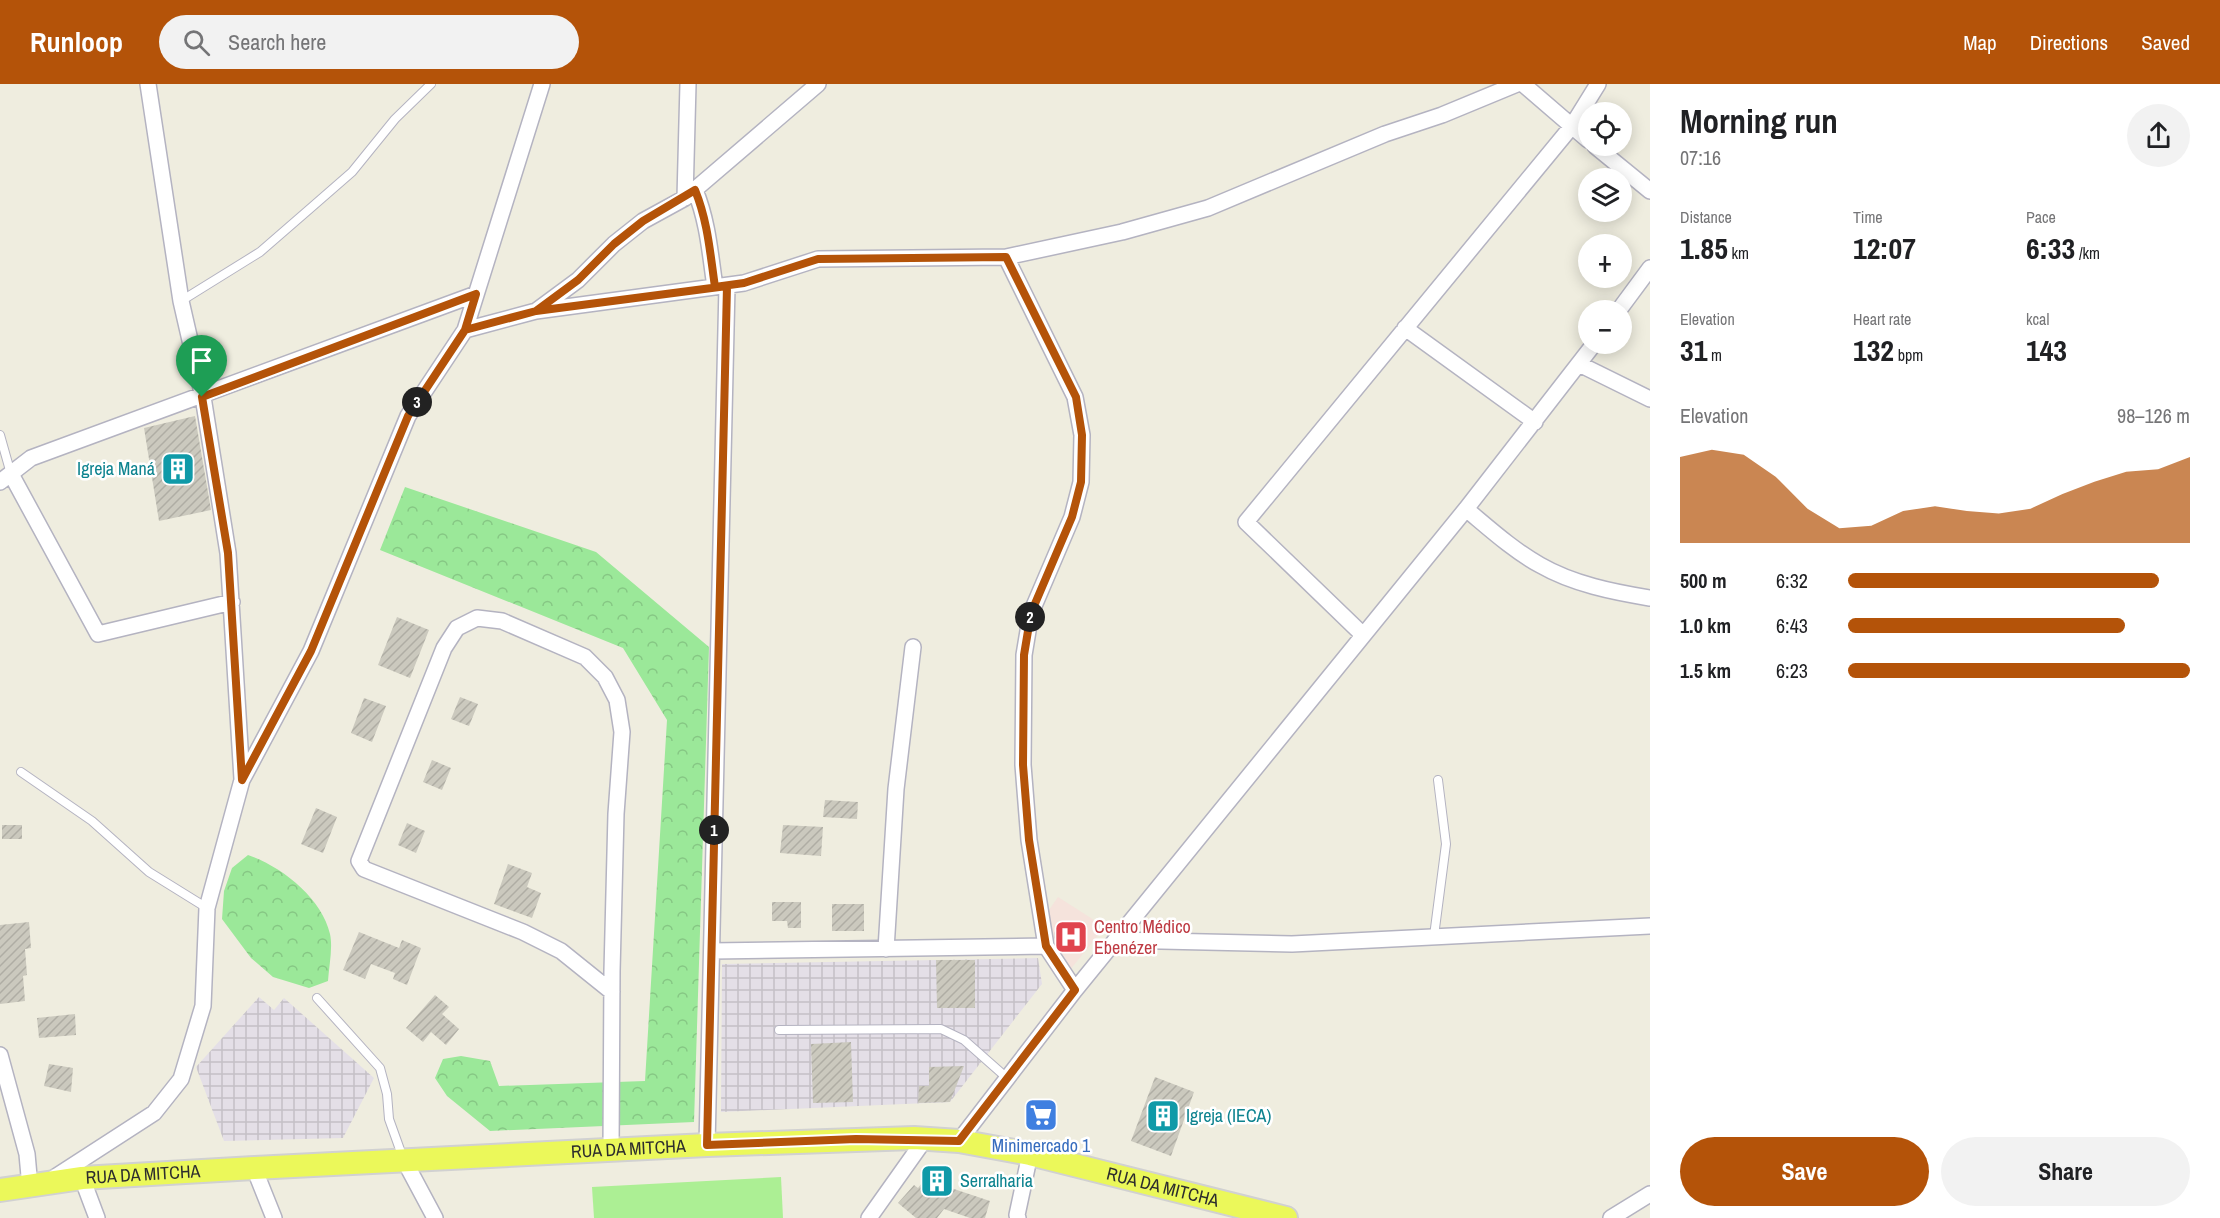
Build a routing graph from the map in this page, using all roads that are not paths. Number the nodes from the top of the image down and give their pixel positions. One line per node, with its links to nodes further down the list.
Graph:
1 (148, 84): 19 (street)
2 (431, 84): 19 (lane)
3 (542, 84): 17 (street)
4 (688, 84): 13 (street)
5 (818, 84): 13 (street)
6 (1517, 84): 14 (street)
7 (1523, 84): 9 (street)
8 (1598, 84): 9 (street)
9 (1572, 126): 10 (street); 21 (street)
10 (1578, 131)
11 (1607, 156): 12 (street)
12 (1650, 191)
13 (690, 194): 16 (street); 20 (street)
14 (1006, 257): 16 (street); 42 (street)
15 (1650, 268): 18 (street)
16 (721, 286): 20 (street); 44 (street)
17 (476, 294): 22 (street); 25 (street)
18 (1626, 300)
19 (181, 301): 25 (street)
20 (536, 311): 22 (street)
21 (1406, 328): 27 (street); 33 (street)
22 (465, 330): 36 (street)
23 (1586, 354): 24 (street)
24 (1579, 364): 26 (street); 27 (street)
25 (202, 397): 29 (street); 32 (street)
26 (1650, 399)
27 (1535, 422): 30 (street)
28 (0, 435): 29 (lane)
29 (5, 478): 32 (street)
30 (1467, 510): 31 (street); 33 (street)
31 (1650, 598)
32 (232, 602): 36 (street)
33 (1362, 634): 41 (street)
34 (913, 647): 43 (street)
35 (21, 772): 38 (lane)
36 (242, 780): 38 (street)
37 (1438, 780): 40 (lane)
38 (207, 908): 59 (street)
39 (1650, 926): 40 (street)
40 (1434, 936): 41 (street)
41 (1117, 940): 45 (street)
42 (1046, 946): 43 (street); 45 (street)
43 (886, 949): 44 (street)
44 (712, 951): 53 (street)
45 (1075, 990): 50 (street)
46 (612, 992): 46 (street); 54 (street)
47 (317, 998): 56 (lane)
48 (779, 1030): 50 (lane)
49 (0, 1054): 59 (street)
50 (1007, 1078): 52 (street)
51 (925, 1139): 52 (main road, RUA DA MITCHA); 53 (main road, RUA DA MITCHA); 65 (street)
52 (959, 1141): 55 (main road, RUA DA MITCHA)
53 (707, 1145): 54 (main road, RUA DA MITCHA)
54 (610, 1150): 56 (main road, RUA DA MITCHA)
55 (1030, 1154): 66 (street); 67 (main road, RUA DA MITCHA)
56 (404, 1160): 57 (main road, RUA DA MITCHA); 64 (street)
57 (254, 1168): 58 (main road, RUA DA MITCHA); 63 (street)
58 (82, 1178): 59 (main road, RUA DA MITCHA); 62 (street)
59 (38, 1185): 60 (main road, RUA DA MITCHA)
60 (0, 1190)
61 (1650, 1194): 68 (street)
62 (97, 1218)
63 (273, 1218)
64 (435, 1218)
65 (869, 1218)
66 (1018, 1218)
67 (1283, 1218)
68 (1611, 1218)

